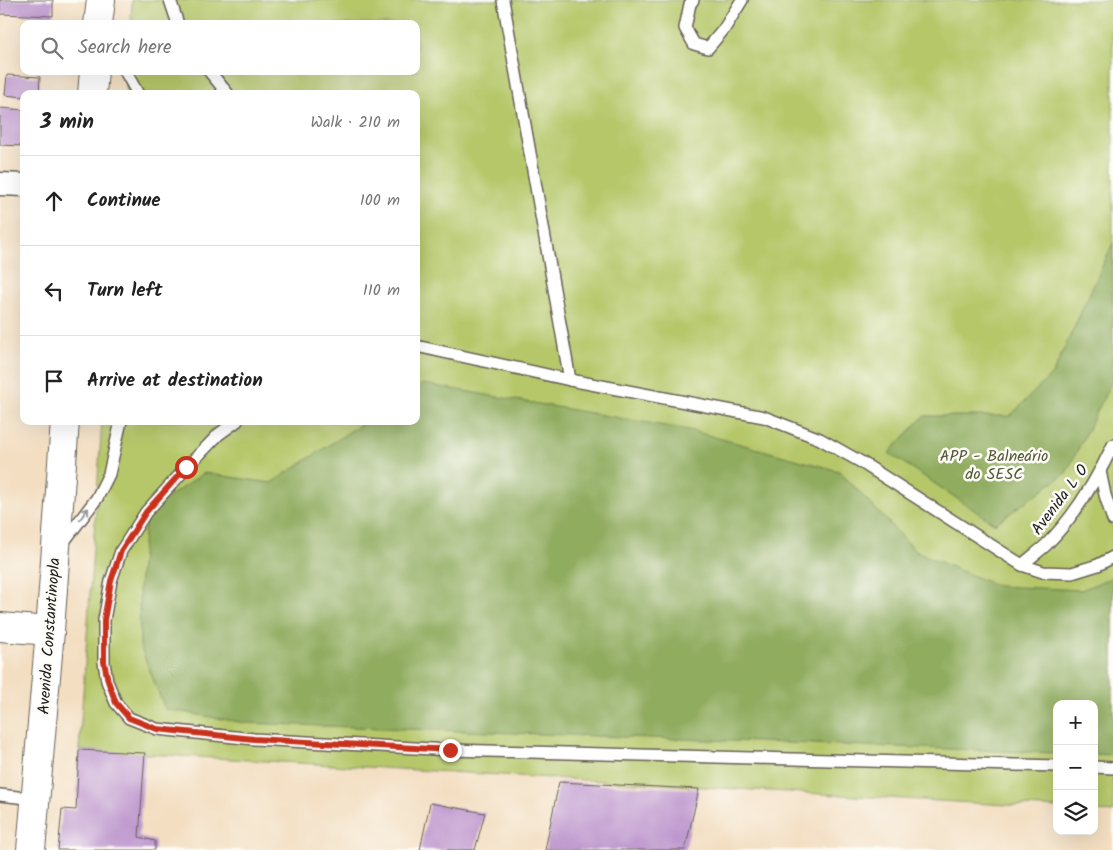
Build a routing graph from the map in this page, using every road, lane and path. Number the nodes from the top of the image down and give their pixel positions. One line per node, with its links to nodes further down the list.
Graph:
1 (101, 0): 6 (street)
2 (170, 0): 7 (lane)
3 (503, 0): 17 (lane)
4 (693, 0): 5 (lane)
5 (742, 0)
6 (98, 20)
7 (177, 20)
8 (94, 75): 11 (street)
9 (127, 75): 12 (lane)
10 (212, 75): 13 (lane)
11 (92, 90)
12 (136, 90)
13 (225, 90)
14 (0, 184): 15 (street)
15 (20, 185)
16 (420, 347): 17 (lane)
17 (570, 380): 26 (lane)
18 (65, 425): 24 (street, Avenida Constantinopla)
19 (119, 425): 24 (lane, one-way to 19)
20 (232, 425): 29 (lane)
21 (1113, 445): 22 (lane, Avenida L O)
22 (1100, 471): 23 (lane); 26 (lane, Avenida L O)
23 (1113, 520)
24 (54, 553): 28 (street, Avenida Constantinopla)
25 (1113, 557): 26 (lane)
26 (1022, 565)
27 (0, 627): 28 (street)
28 (50, 631): 33 (street, Avenida Constantinopla)
29 (1053, 766)
30 (1098, 768): 31 (lane)
31 (1113, 768)
32 (0, 795): 33 (lane)
33 (35, 799): 34 (street, Avenida Constantinopla)
34 (31, 850)

